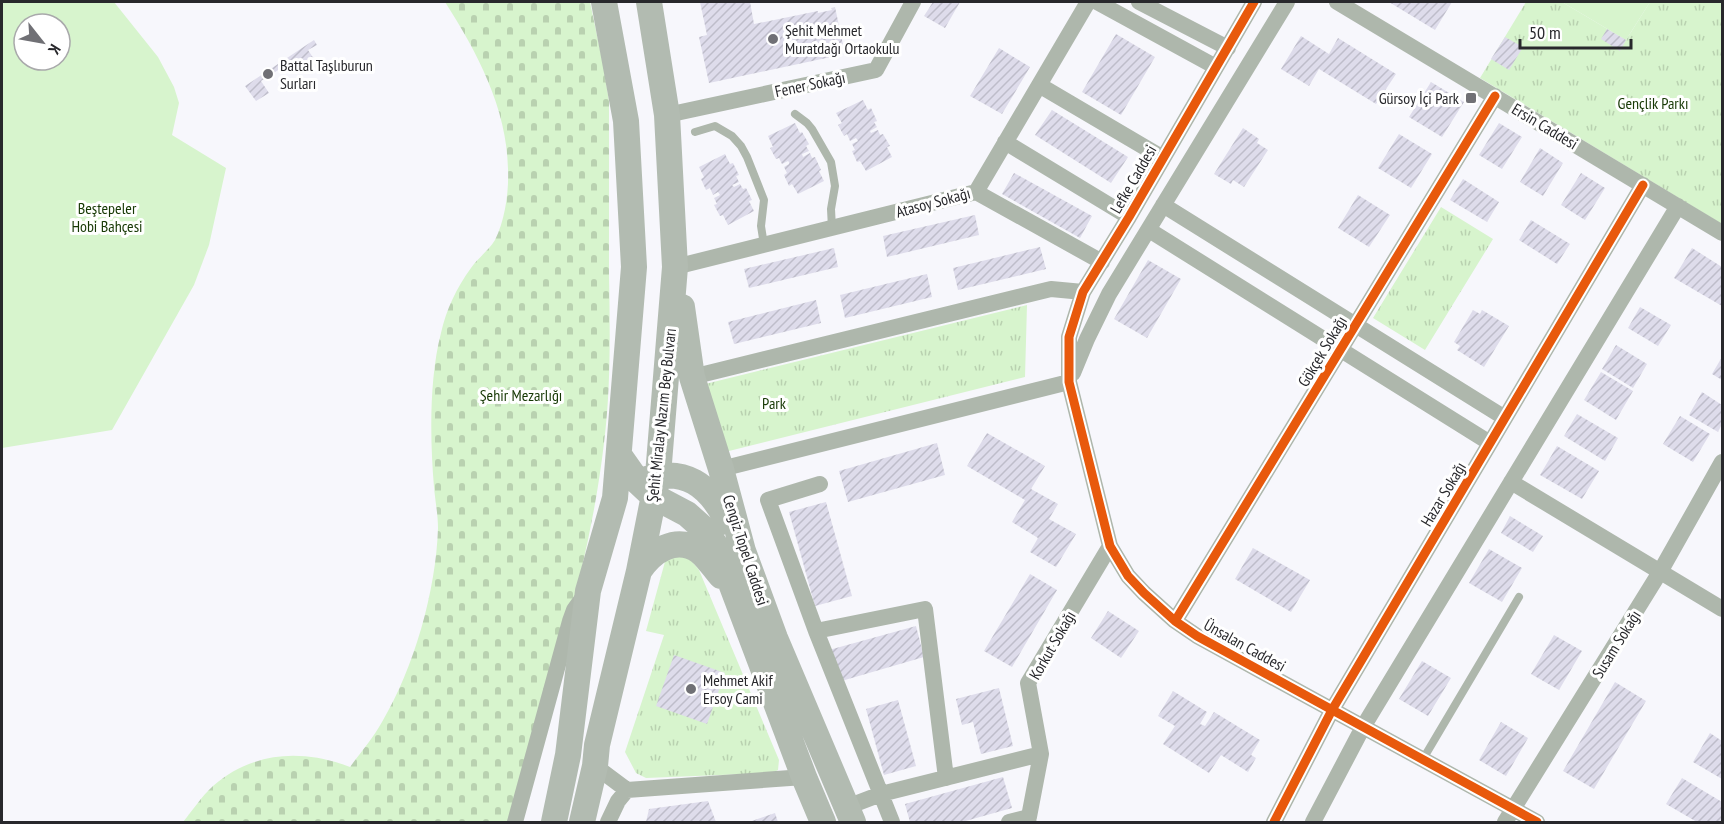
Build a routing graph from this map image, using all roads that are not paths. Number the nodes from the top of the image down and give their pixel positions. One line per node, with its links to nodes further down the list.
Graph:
1 (604, 2): 37 (main road)
2 (649, 2): 15 (main road, Şehit Miralay Nazım Bey Bulvarı)
3 (913, 2): 15 (street, Fener Sokağı)
4 (1088, 2): 12 (street, Atasoy Sokağı)
5 (1097, 2): 11 (street)
6 (1138, 2): 10 (street)
7 (1254, 2): 10 (street, Lefke Caddesi)
8 (1287, 2): 21 (street)
9 (1337, 2): 13 (street, Ersin Caddesi)
10 (1227, 48): 11 (street, Lefke Caddesi)
11 (1216, 68): 18 (street, Lefke Caddesi)
12 (1039, 85): 17 (street, Atasoy Sokağı); 18 (street)
13 (1495, 96): 19 (street, Ersin Caddesi); 31 (street, Gökçek Sokağı)
14 (795, 114): 24 (lane)
15 (667, 115): 29 (main road, Şehit Miralay Nazım Bey Bulvarı)
16 (695, 132): 27 (lane)
17 (1005, 142): 20 (street, Atasoy Sokağı); 23 (street)
18 (1163, 158): 23 (street, Lefke Caddesi)
19 (1643, 185): 22 (street, Ersin Caddesi); 35 (street, Hazar Sokağı)
20 (976, 192): 24 (street, Atasoy Sokağı); 28 (street)
21 (1163, 205): 25 (street); 31 (street)
22 (1678, 206): 26 (street, Ersin Caddesi); 40 (street)
23 (1129, 217): 28 (street, Lefke Caddesi)
24 (832, 228): 27 (street, Atasoy Sokağı)
25 (1149, 230): 32 (street); 34 (street)
26 (1722, 232)
27 (764, 245): 29 (street, Atasoy Sokağı)
28 (1102, 262): 30 (street, Lefke Caddesi)
29 (675, 267): 33 (main road, Cengiz Topel Caddesi); 42 (main road, Şehit Miralay Nazım Bey Bulvarı)
30 (1083, 292): 33 (street); 34 (street, Lefke Caddesi)
31 (1355, 325): 32 (street, Gökçek Sokağı); 35 (street)
32 (1341, 349): 36 (street); 52 (street, Gökçek Sokağı)
33 (692, 377): 39 (main road, Cengiz Topel Caddesi)
34 (1069, 382): 39 (street); 44 (street, Ünsalan Caddesi)
35 (1505, 418): 36 (street, Hazar Sokağı)
36 (1491, 443): 54 (street, Hazar Sokağı)
37 (619, 455): 42 (main road); 43 (main road)
38 (1722, 462): 47 (street, Susam Sokağı)
39 (721, 468): 45 (main road, Cengiz Topel Caddesi)
40 (1511, 482): 47 (street); 55 (street)
41 (820, 484): 53 (street)
42 (649, 485): 43 (main road); 45 (main road); 46 (main road, Şehit Miralay Nazım Bey Bulvarı); 48 (main road, Cengiz Topel Caddesi)
43 (615, 498): 49 (main road)
44 (1110, 546): 52 (street, Ünsalan Caddesi); 56 (street, Korkut Sokağı)
45 (743, 551): 63 (main road, Cengiz Topel Caddesi)
46 (639, 571): 48 (main road); 58 (main road, Şehit Miralay Nazım Bey Bulvarı)
47 (1660, 572): 51 (street); 64 (street, Susam Sokağı)
48 (733, 590): 59 (main road, Cengiz Topel Caddesi)
49 (588, 591): 66 (street); 67 (main road)
50 (1519, 597): 57 (lane)
51 (1722, 609)
52 (1175, 621): 54 (street, Ünsalan Caddesi)
53 (816, 631): 60 (street); 62 (street)
54 (1332, 710): 55 (street, Ünsalan Caddesi); 73 (street, Hazar Sokağı)
55 (1363, 727): 57 (street, Ünsalan Caddesi); 74 (street)
56 (1041, 754): 60 (street); 65 (street, Korkut Sokağı)
57 (1423, 759): 64 (street, Ünsalan Caddesi)
58 (595, 766): 61 (street); 68 (main road, Şehit Miralay Nazım Bey Bulvarı)
59 (804, 777): 61 (street); 70 (main road, Cengiz Topel Caddesi)
60 (946, 778): 62 (street)
61 (627, 790): 69 (street)
62 (881, 794): 63 (street); 71 (street)
63 (850, 815)
64 (1509, 816): 75 (street, Ünsalan Caddesi)
65 (1028, 820): 72 (street)
66 (515, 822)
67 (554, 822)
68 (582, 822)
69 (608, 822)
70 (823, 822)
71 (892, 822)
72 (1009, 822)
73 (1274, 822)
74 (1313, 822)
75 (1537, 822)

